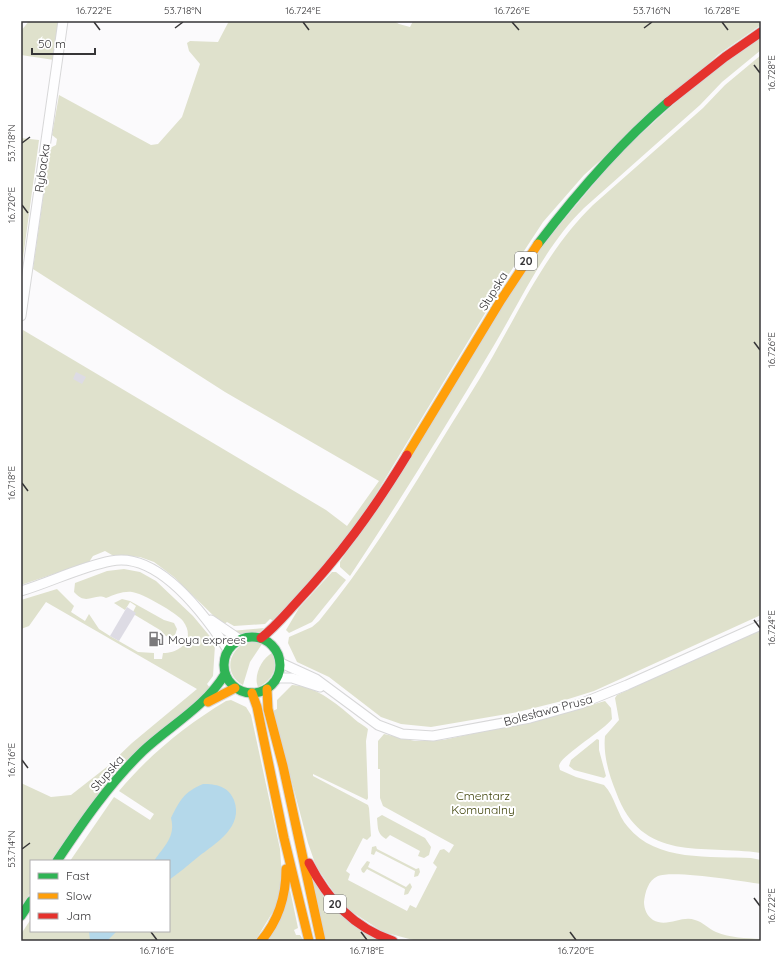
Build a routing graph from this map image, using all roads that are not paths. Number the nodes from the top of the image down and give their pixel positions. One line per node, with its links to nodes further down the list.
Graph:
1 (63, 21): 3 (street, Rybacka)
2 (761, 32): 4 (main road, Słupska / 20)
3 (21, 316)
4 (311, 588): 8 (main road, Słupska / 20); 10 (main road, Słupska / 20)
5 (21, 591): 6 (street)
6 (200, 612): 9 (street); 11 (street)
7 (761, 624): 17 (street, Bolesława Prusa)
8 (261, 638): 9 (main road); 10 (main road)
9 (239, 640): 11 (main road)
10 (273, 645): 12 (main road)
11 (228, 650): 13 (main road)
12 (281, 663): 14 (main road); 17 (street, Bolesława Prusa)
13 (225, 674): 15 (main road); 19 (main road, Słupska)
14 (278, 678): 16 (main road); 17 (street, Bolesława Prusa)
15 (235, 688): 18 (main road); 19 (main road, Słupska)
16 (267, 689): 18 (main road); 21 (main road, 20)
17 (334, 692)
18 (252, 693): 20 (main road)
19 (189, 713): 22 (main road, Słupska)
20 (284, 838): 25 (main road); 26 (main road)
21 (300, 844): 27 (main road); 28 (main road, 20)
22 (58, 860)
23 (30, 902): 24 (main road)
24 (21, 916)
25 (261, 941)
26 (309, 941)
27 (321, 941)
28 (393, 941)

